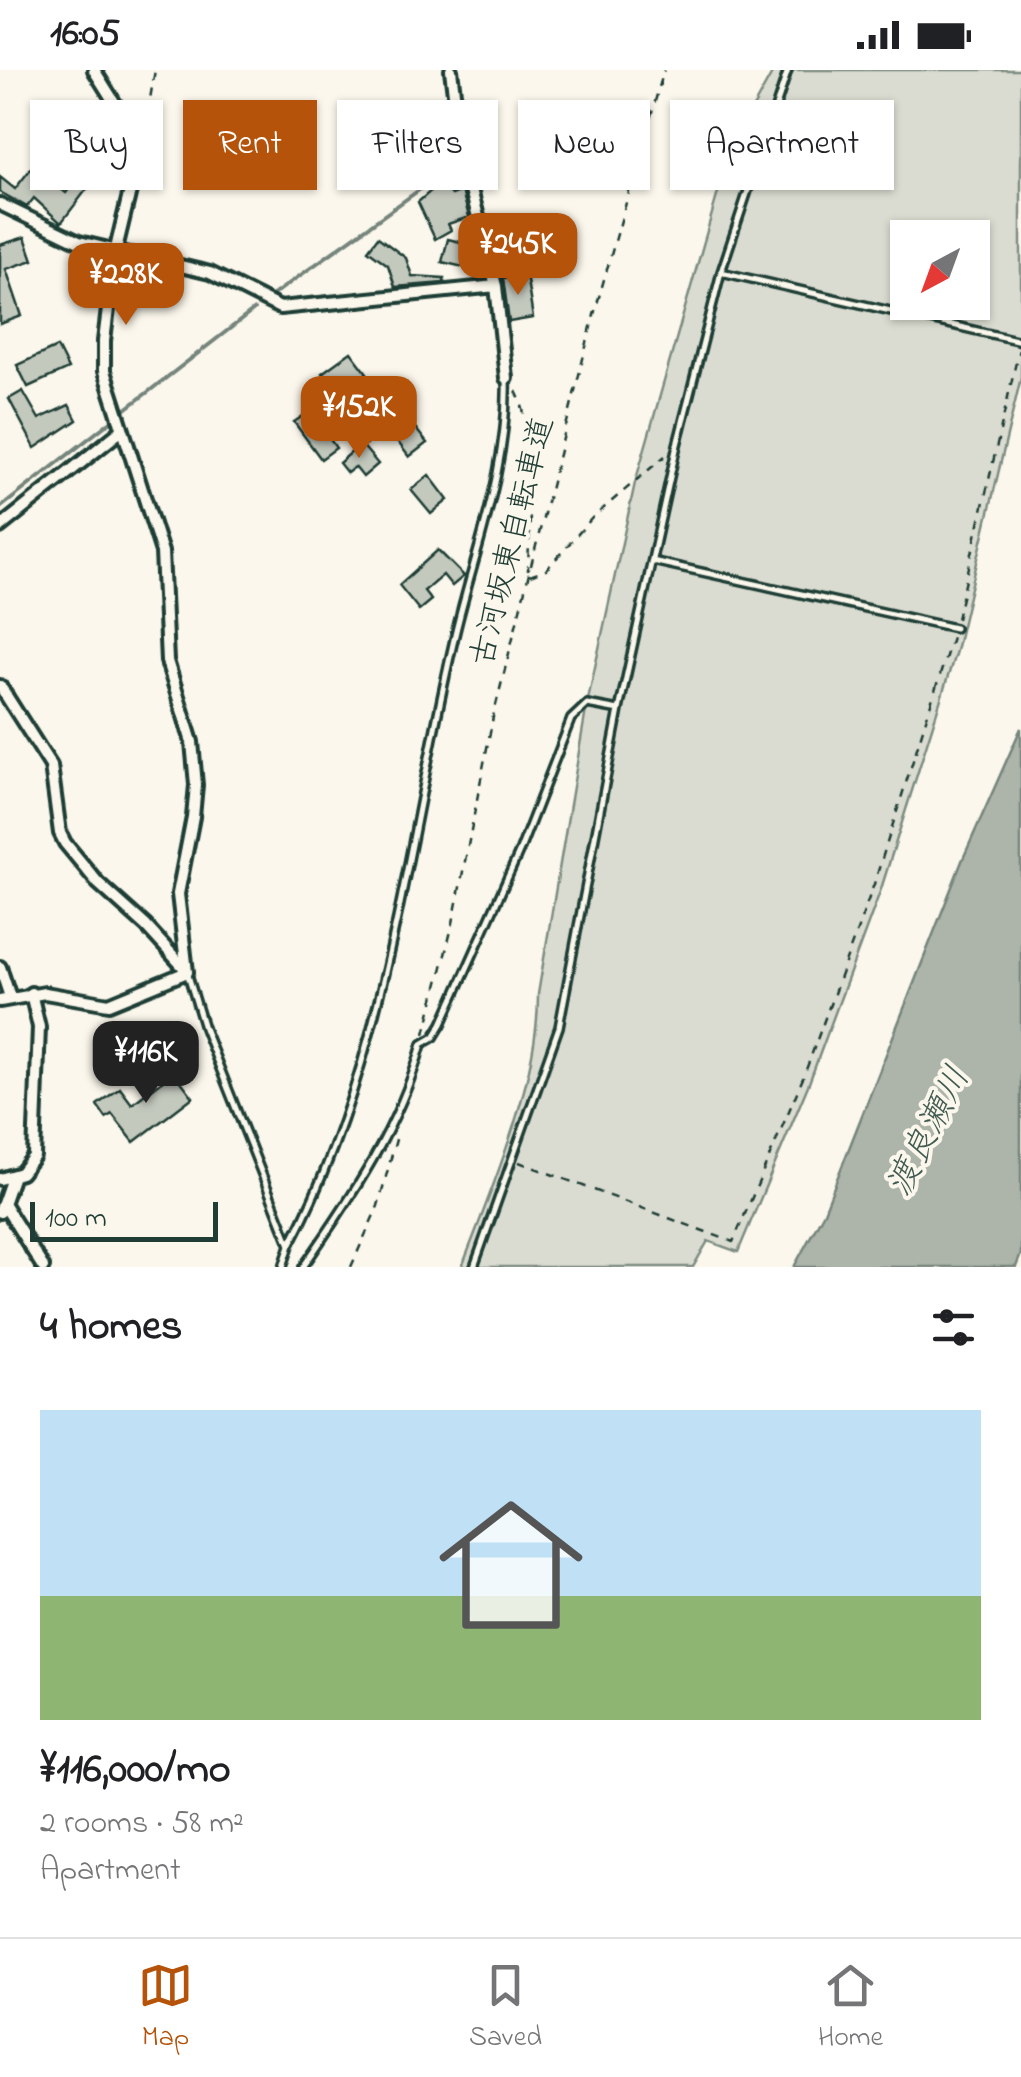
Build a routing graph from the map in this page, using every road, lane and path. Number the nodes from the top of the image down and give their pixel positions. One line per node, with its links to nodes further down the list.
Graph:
1 (94, 70): 6 (street)
2 (155, 70): 7 (path)
3 (451, 70): 12 (street)
4 (664, 70): 19 (path, 古河坂東自転車道)
5 (788, 70): 11 (lane)
6 (112, 100)
7 (149, 100)
8 (130, 190): 10 (street)
9 (0, 204): 10 (street)
10 (115, 253): 12 (street); 15 (street)
11 (721, 272): 13 (lane); 16 (lane)
12 (496, 286): 14 (street)
13 (1021, 342): 20 (path)
14 (506, 378): 19 (path); 32 (lane)
15 (122, 430): 17 (street); 24 (street)
16 (677, 445): 18 (lane); 19 (path)
17 (0, 527)
18 (652, 560): 20 (lane); 22 (lane)
19 (528, 577): 27 (path, 古河坂東自転車道)
20 (955, 628): 29 (path)
21 (0, 686): 24 (street)
22 (619, 710): 29 (lane); 35 (lane)
23 (0, 967): 26 (street)
24 (188, 972): 25 (street); 32 (lane)
25 (31, 992): 26 (street); 30 (street)
26 (5, 999)
27 (426, 1028)
28 (398, 1131): 36 (path)
29 (513, 1160): 37 (lane)
30 (6, 1178): 31 (street)
31 (2, 1207): 33 (street)
32 (290, 1245): 34 (lane)
33 (42, 1267)
34 (284, 1267)
35 (303, 1267)
36 (351, 1267)
37 (474, 1267)

